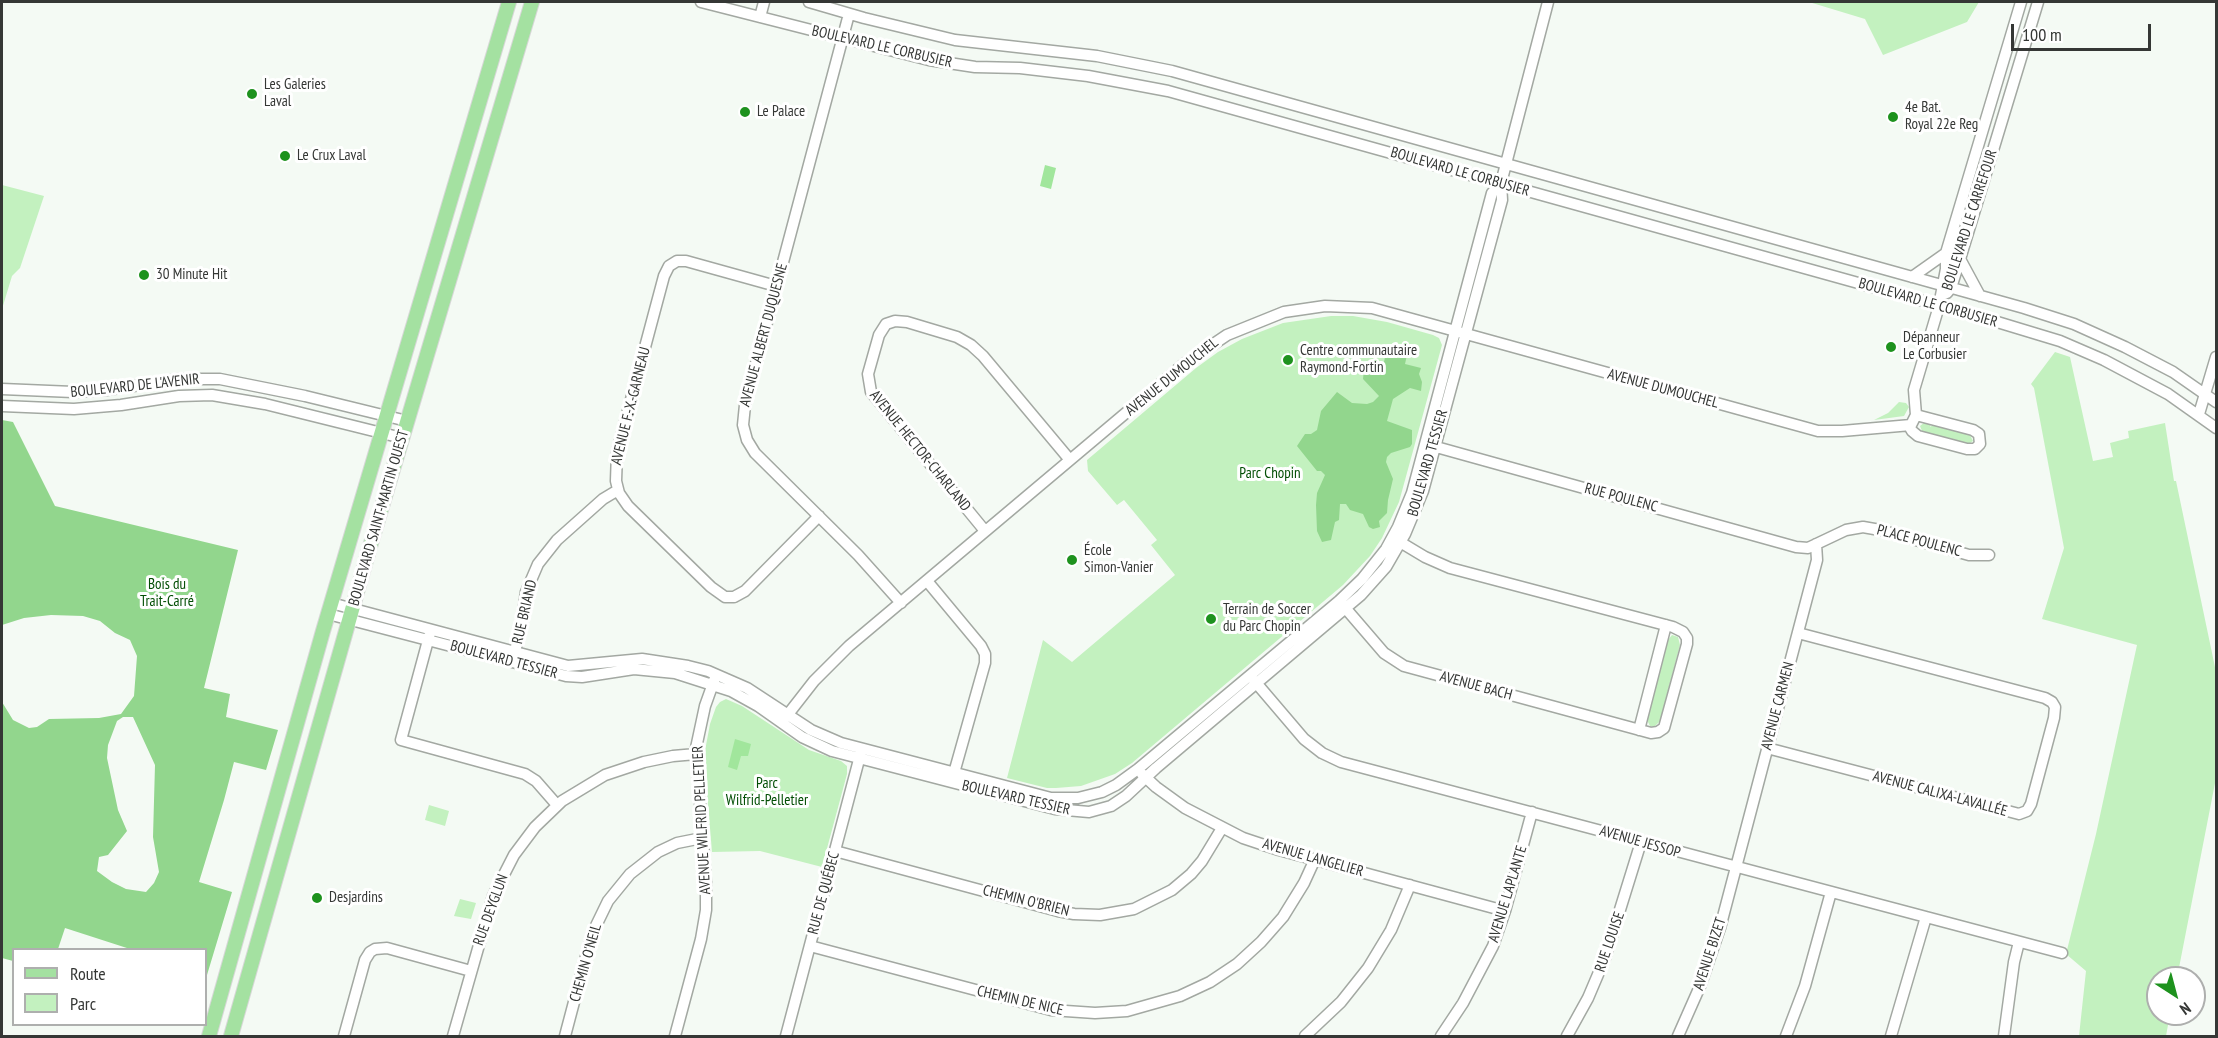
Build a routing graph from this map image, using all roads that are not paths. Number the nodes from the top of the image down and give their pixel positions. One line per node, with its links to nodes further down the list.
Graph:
1 (509, 2): 29 (main road, BOULEVARD SAINT-MARTIN OUEST)
2 (532, 2): 30 (main road, BOULEVARD SAINT-MARTIN OUEST)
3 (701, 2): 10 (street, BOULEVARD LE CORBUSIER)
4 (764, 2): 10 (street)
5 (808, 2): 9 (street, BOULEVARD LE CORBUSIER)
6 (1548, 2): 12 (street, BOULEVARD TESSIER)
7 (2021, 2): 14 (street, BOULEVARD LE CARREFOUR)
8 (2038, 2): 15 (street, BOULEVARD LE CARREFOUR)
9 (849, 14): 11 (street, AVENUE ALBERT DUQUESNE); 12 (street, BOULEVARD LE CORBUSIER)
10 (760, 17): 11 (street, BOULEVARD LE CORBUSIER)
11 (842, 39): 13 (street, BOULEVARD LE CORBUSIER); 17 (street, AVENUE ALBERT DUQUESNE)
12 (1507, 163): 13 (street, BOULEVARD TESSIER); 16 (street, BOULEVARD LE CORBUSIER)
13 (1501, 183): 20 (street, BOULEVARD LE CORBUSIER); 21 (street, BOULEVARD TESSIER)
14 (1946, 253): 16 (street); 18 (street, BOULEVARD LE CARREFOUR)
15 (1960, 259): 18 (street, BOULEVARD LE CARREFOUR); 19 (street)
16 (1912, 277): 18 (street, BOULEVARD LE CORBUSIER)
17 (776, 286): 37 (street, AVENUE F.-X.-GARNEAU); 38 (street, AVENUE ALBERT DUQUESNE)
18 (1946, 287): 19 (street, BOULEVARD LE CORBUSIER); 20 (street, BOULEVARD LE CARREFOUR)
19 (1980, 296): 24 (street, BOULEVARD LE CORBUSIER)
20 (1939, 306): 27 (street, BOULEVARD LE CORBUSIER); 28 (street)
21 (1460, 333): 31 (street, AVENUE DUMOUCHEL); 35 (street, BOULEVARD TESSIER); 36 (street, AVENUE DUMOUCHEL)
22 (2217, 357): 24 (street)
23 (2, 389): 29 (street, BOULEVARD DE L'AVENIR)
24 (2205, 393): 25 (street, BOULEVARD LE CORBUSIER); 27 (street)
25 (2217, 402)
26 (2, 406): 33 (street, BOULEVARD DE L'AVENIR)
27 (2199, 414): 32 (street, BOULEVARD LE CORBUSIER)
28 (1916, 415): 31 (street); 31 (street)
29 (387, 416): 30 (street, BOULEVARD DE L'AVENIR); 33 (main road, BOULEVARD SAINT-MARTIN OUEST)
30 (407, 422): 34 (main road, BOULEVARD SAINT-MARTIN OUEST)
31 (1909, 426)
32 (2217, 428)
33 (382, 432): 34 (street, BOULEVARD DE L'AVENIR); 46 (main road, BOULEVARD SAINT-MARTIN OUEST)
34 (402, 438): 47 (main road, BOULEVARD SAINT-MARTIN OUEST)
35 (1430, 445): 40 (street, BOULEVARD TESSIER); 41 (street, RUE POULENC)
36 (1070, 460): 39 (street, AVENUE DUMOUCHEL); 39 (street, AVENUE HECTOR-CHARLAND)
37 (618, 490): 38 (street); 51 (street, RUE BRIAND)
38 (819, 516): 44 (street, AVENUE ALBERT DUQUESNE)
39 (986, 531): 43 (street, AVENUE DUMOUCHEL)
40 (1396, 540): 45 (street, BOULEVARD TESSIER); 48 (street, AVENUE BACH)
41 (1816, 544): 42 (street, PLACE POULENC); 49 (street, AVENUE CARMEN)
42 (1989, 555)
43 (927, 581): 44 (street, AVENUE DUMOUCHEL); 59 (street)
44 (901, 603): 54 (street, AVENUE DUMOUCHEL)
45 (1342, 605): 53 (street, BOULEVARD TESSIER); 55 (street, AVENUE BACH)
46 (330, 609): 47 (street, BOULEVARD TESSIER); 77 (main road, BOULEVARD SAINT-MARTIN OUEST)
47 (351, 614): 50 (street, BOULEVARD TESSIER); 78 (main road, BOULEVARD SAINT-MARTIN OUEST)
48 (1666, 626): 55 (street); 55 (street, AVENUE BACH)
49 (1798, 633): 56 (street, AVENUE CARMEN); 56 (street, AVENUE CALIXA-LAVALLÉE)
50 (430, 635): 51 (street, BOULEVARD TESSIER); 61 (street)
51 (513, 657): 52 (street, BOULEVARD TESSIER)
52 (715, 679): 54 (street, BOULEVARD TESSIER); 58 (street, AVENUE WILFRID PELLETIER)
53 (1253, 679): 60 (street, BOULEVARD TESSIER); 62 (street, AVENUE JESSOP)
54 (785, 718): 57 (street, BOULEVARD TESSIER)
55 (1639, 729)
56 (1767, 748): 68 (street, AVENUE CARMEN)
57 (861, 753): 59 (street, BOULEVARD TESSIER); 60 (street, BOULEVARD TESSIER); 66 (street, RUE DE QUÉBEC)
58 (696, 754): 61 (street, RUE DEYGLUN); 64 (street, AVENUE WILFRID PELLETIER)
59 (954, 773): 60 (street, BOULEVARD TESSIER)
60 (1142, 773): 63 (street, AVENUE LANGELIER)
61 (557, 805): 76 (street, RUE DEYGLUN)
62 (1532, 812): 65 (street, AVENUE JESSOP); 71 (street, AVENUE LAPLANTE)
63 (1222, 828): 66 (street, CHEMIN O'BRIEN); 67 (street, AVENUE LANGELIER)
64 (702, 838): 81 (street, CHEMIN O'NEIL); 82 (street, AVENUE WILFRID PELLETIER)
65 (1641, 842): 68 (street, AVENUE JESSOP); 86 (street, RUE LOUISE)
66 (835, 851): 74 (street, RUE DE QUÉBEC)
67 (1315, 859): 69 (street, AVENUE LANGELIER); 74 (street, CHEMIN DE NICE)
68 (1736, 868): 70 (street, AVENUE JESSOP); 87 (street, AVENUE BIZET)
69 (1410, 885): 71 (street, AVENUE LANGELIER); 84 (street)
70 (1831, 892): 72 (street, AVENUE JESSOP); 88 (street)
71 (1505, 911): 85 (street, AVENUE LAPLANTE)
72 (1926, 917): 73 (street, AVENUE JESSOP); 89 (street)
73 (2019, 942): 75 (street, AVENUE JESSOP); 90 (street)
74 (810, 946): 83 (street, RUE DE QUÉBEC)
75 (2062, 953)
76 (471, 971): 79 (street); 80 (street, RUE DEYGLUN)
77 (209, 1036)
78 (231, 1036)
79 (344, 1036)
80 (453, 1036)
81 (565, 1036)
82 (675, 1036)
83 (786, 1036)
84 (1305, 1036)
85 (1441, 1036)
86 (1567, 1036)
87 (1678, 1036)
88 (1786, 1036)
89 (1891, 1036)
90 (2004, 1036)

